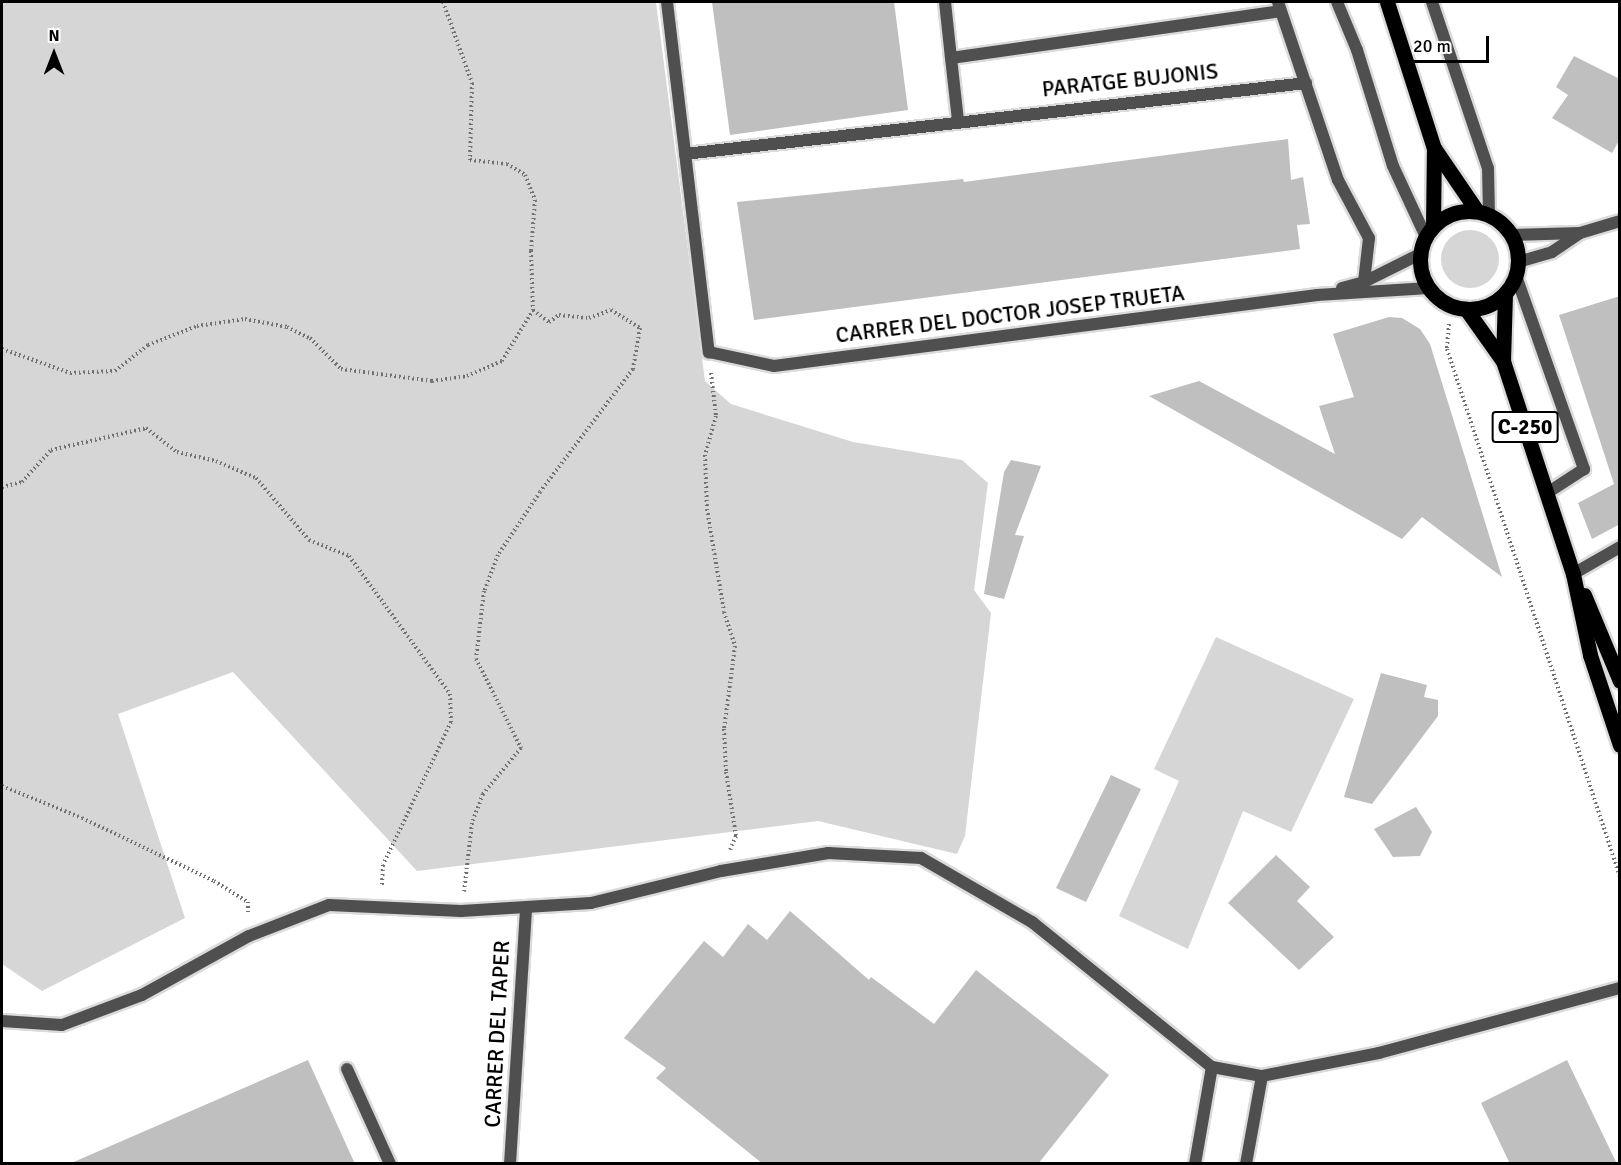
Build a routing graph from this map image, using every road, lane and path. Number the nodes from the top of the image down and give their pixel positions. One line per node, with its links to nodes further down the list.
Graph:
1 (443, 2): 26 (path)
2 (667, 2): 12 (street)
3 (945, 2): 8 (street)
4 (1337, 2): 15 (street)
5 (1387, 2): 11 (main road)
6 (1432, 2): 13 (street)
7 (1279, 6): 8 (street, PARATGE BUJONIS); 9 (street, PARATGE BUJONIS)
8 (951, 58): 10 (street)
9 (1306, 83): 10 (street, PARATGE BUJONIS); 20 (street, PARATGE BUJONIS)
10 (958, 120): 12 (street, PARATGE BUJONIS)
11 (1434, 148): 13 (main road); 15 (main road)
12 (685, 154): 28 (street)
13 (1483, 213): 15 (main road); 17 (main road)
14 (1620, 221): 16 (street)
15 (1430, 231): 18 (main road)
16 (1580, 233): 17 (street); 19 (street)
17 (1512, 235): 19 (main road)
18 (1420, 254): 20 (street, CARRER DEL DOCTOR JOSEP TRUETA); 21 (main road)
19 (1517, 269): 22 (main road); 31 (street)
20 (1364, 282): 23 (street, CARRER DEL DOCTOR JOSEP TRUETA)
21 (1429, 288): 23 (street, CARRER DEL DOCTOR JOSEP TRUETA); 24 (main road)
22 (1505, 294): 25 (main road); 29 (main road, C-250)
23 (1317, 295): 28 (street, CARRER DEL DOCTOR JOSEP TRUETA)
24 (1450, 305): 25 (main road); 38 (path)
25 (1466, 309): 29 (main road, C-250)
26 (533, 310): 27 (path); 41 (path)
27 (2, 349)
28 (709, 351): 37 (path)
29 (1503, 361): 31 (main road, C-250)
30 (2, 487): 40 (path)
31 (1547, 493): 33 (main road, C-250)
32 (1620, 547): 33 (street)
33 (1574, 574): 34 (main road, C-250); 35 (main road, C-250)
34 (1620, 681)
35 (1620, 745)
36 (2, 786): 42 (path)
37 (721, 871): 39 (street); 45 (street)
38 (1620, 877)
39 (526, 907): 41 (street); 49 (street, CARRER DEL TAPER)
40 (381, 908): 41 (street); 42 (street)
41 (461, 911)
42 (249, 936): 44 (street)
43 (1620, 988): 47 (street)
44 (2, 1021)
45 (1212, 1067): 47 (street); 50 (street)
46 (347, 1069): 48 (street)
47 (1262, 1076): 51 (street)
48 (390, 1164)
49 (510, 1164)
50 (1195, 1164)
51 (1246, 1164)

